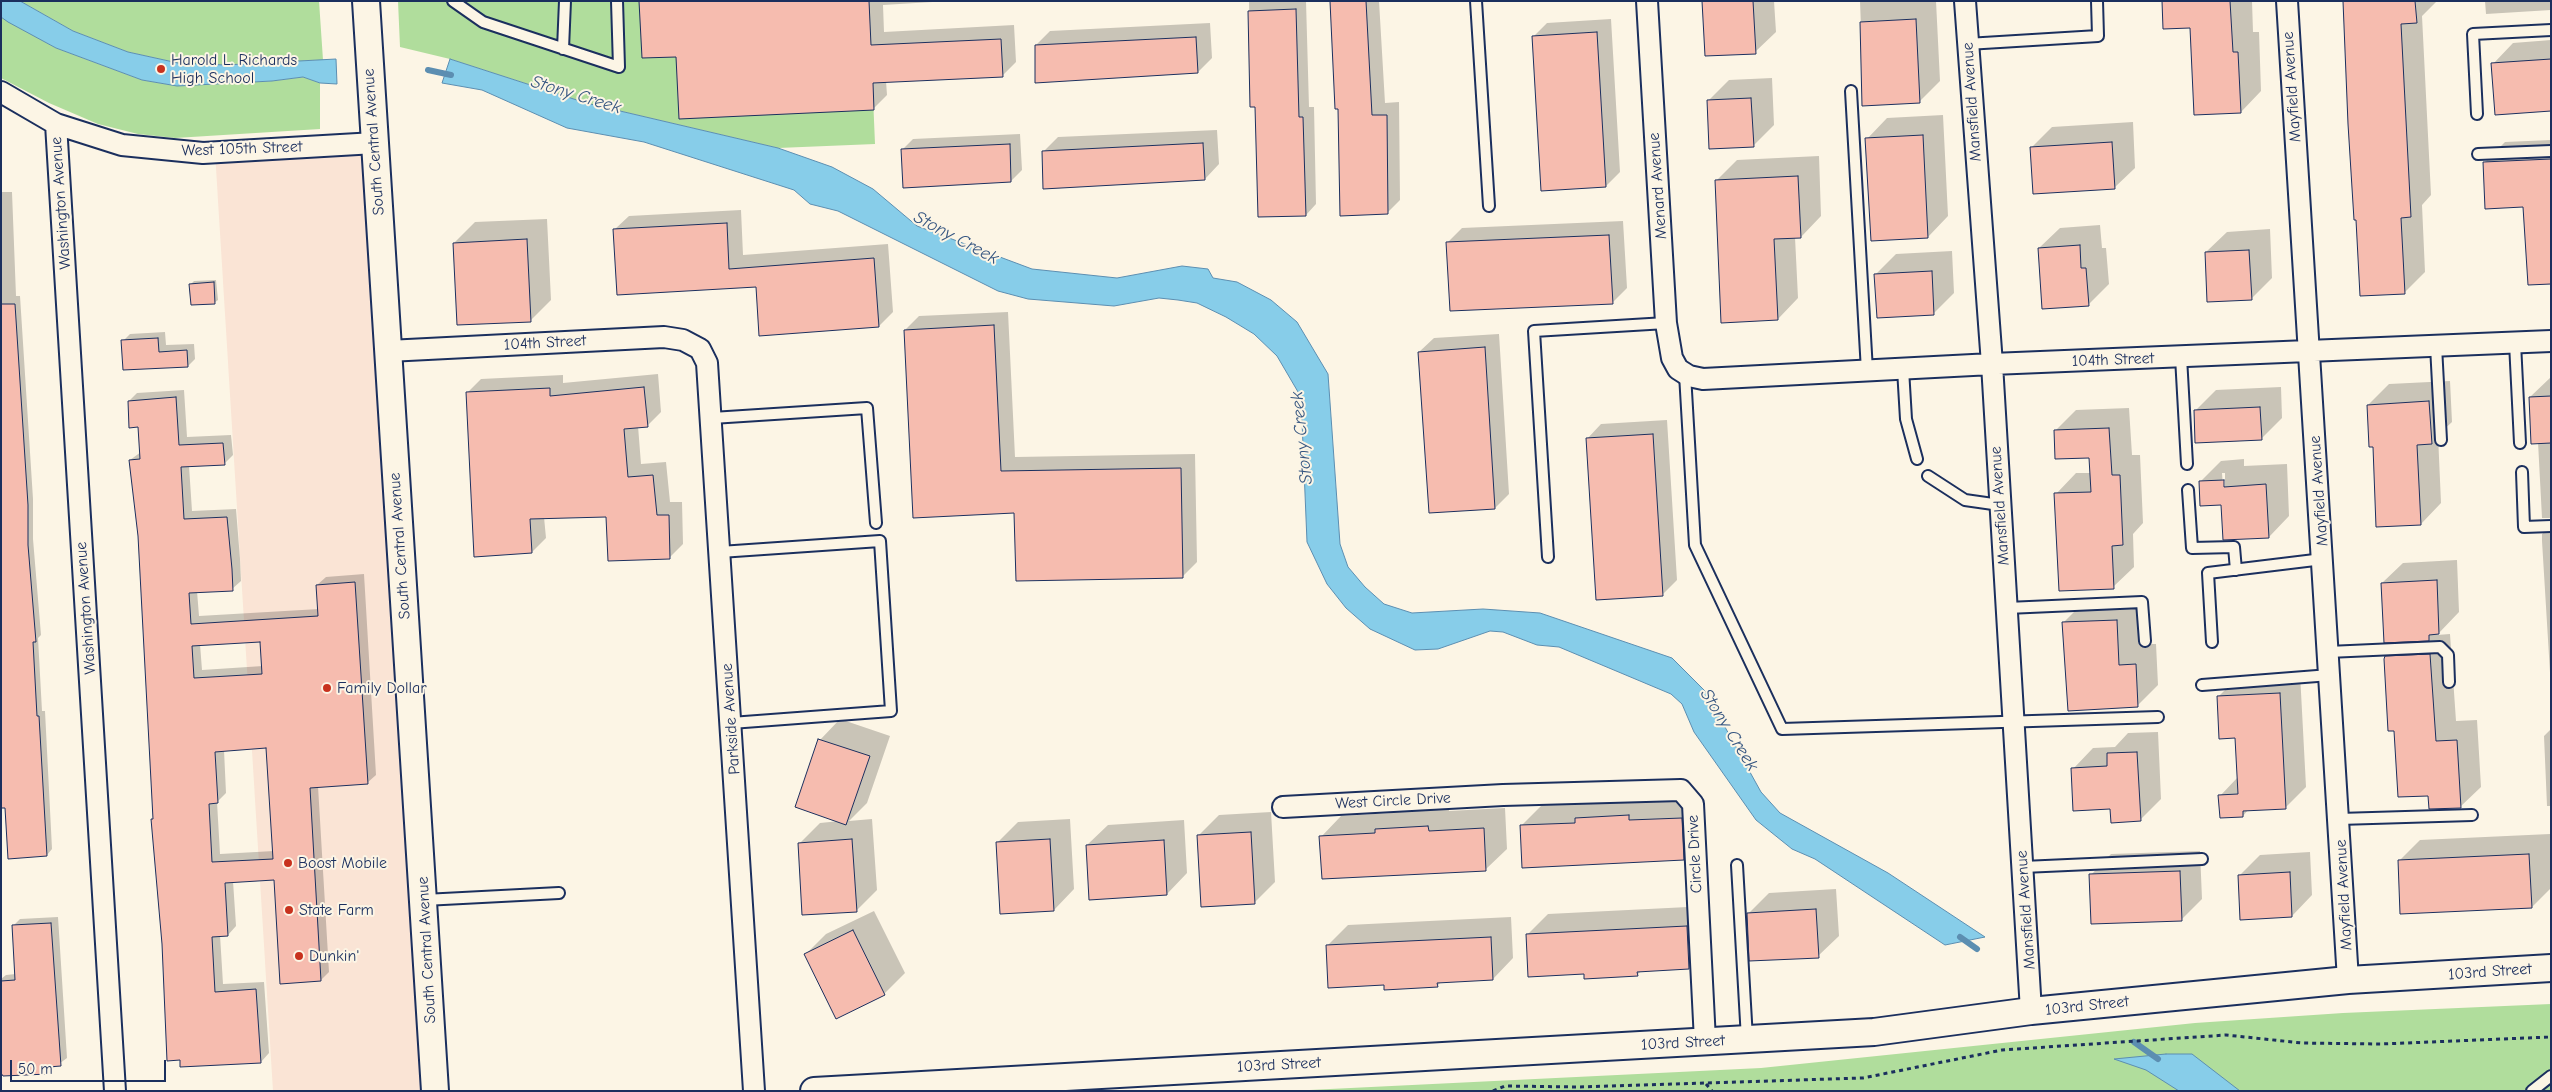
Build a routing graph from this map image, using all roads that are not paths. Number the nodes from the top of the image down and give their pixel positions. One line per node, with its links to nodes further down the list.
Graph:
1 (366, 1): 17 (street, South Central Avenue)
2 (452, 1): 12 (lane)
3 (565, 1): 12 (lane)
4 (617, 1): 12 (lane)
5 (1476, 1): 20 (lane)
6 (1646, 1): 21 (street, Menard Avenue)
7 (1965, 1): 11 (street, Mansfield Avenue)
8 (2097, 1): 11 (lane)
9 (2286, 1): 27 (street, Mayfield Avenue)
10 (2551, 30): 15 (lane)
11 (1967, 44): 29 (street, Mansfield Avenue)
12 (563, 49)
13 (1851, 91): 31 (lane)
14 (1, 92): 16 (street, West 105th Street)
15 (2477, 114)
16 (56, 124): 17 (street, West 105th Street); 75 (street, Washington Avenue)
17 (375, 143): 26 (street, South Central Avenue)
18 (2551, 151): 19 (lane)
19 (2478, 154)
20 (1489, 206)
21 (1666, 323): 32 (street, Menard Avenue); 45 (lane)
22 (2551, 341): 23 (street, 104th Street)
23 (2515, 343): 24 (street, 104th Street); 35 (lane)
24 (2436, 346): 27 (street, 104th Street); 34 (lane)
25 (700, 348): 26 (street, 104th Street); 33 (street, Parkside Avenue)
26 (388, 351): 66 (street, South Central Avenue)
27 (2309, 353): 28 (street, 104th Street); 46 (street, Mayfield Avenue)
28 (2181, 357): 29 (street, 104th Street); 37 (lane)
29 (1992, 364): 30 (street, 104th Street); 41 (street, Mansfield Avenue)
30 (1903, 369): 31 (street, 104th Street); 36 (lane)
31 (1867, 371): 32 (street, 104th Street)
32 (1682, 372): 56 (lane)
33 (712, 418): 42 (lane); 44 (street, Parkside Avenue)
34 (2441, 440)
35 (2520, 443)
36 (1917, 459)
37 (2187, 464)
38 (2522, 472): 43 (lane)
39 (1928, 476): 41 (lane)
40 (2188, 490): 47 (lane)
41 (2000, 506): 48 (street, Mansfield Avenue)
42 (876, 523)
43 (2551, 526)
44 (720, 552): 57 (street, Parkside Avenue); 57 (lane)
45 (1548, 557)
46 (2323, 559): 47 (lane); 51 (street, Mayfield Avenue)
47 (2236, 570): 50 (lane)
48 (2007, 608): 49 (lane); 56 (street, Mansfield Avenue)
49 (2145, 641)
50 (2212, 642)
51 (2328, 652): 52 (street, Mayfield Avenue); 53 (lane)
52 (2330, 675): 54 (lane); 61 (street, Mayfield Avenue)
53 (2449, 682)
54 (2202, 685)
55 (2158, 717): 56 (lane)
56 (2014, 721): 64 (street, Mansfield Avenue)
57 (731, 723): 77 (street, Parkside Avenue)
58 (1503, 796): 59 (street, West Circle Drive); 71 (street, Circle Drive)
59 (1283, 807)
60 (2472, 815): 61 (lane)
61 (2339, 819): 68 (street, Mayfield Avenue)
62 (2202, 859): 64 (lane)
63 (1737, 865): 70 (lane)
64 (2023, 867): 69 (street, Mansfield Avenue)
65 (559, 893): 66 (lane)
66 (424, 900): 76 (street, South Central Avenue)
67 (2551, 968): 68 (street, 103rd Street)
68 (2348, 980): 69 (street, 103rd Street)
69 (2031, 1011): 70 (street, 103rd Street)
70 (1748, 1040): 71 (street, 103rd Street)
71 (1705, 1041): 73 (street, 103rd Street)
72 (2551, 1076): 79 (lane)
73 (1071, 1084): 74 (street, 103rd Street)
74 (909, 1088): 78 (street, 103rd Street)
75 (115, 1091)
76 (435, 1091)
77 (754, 1091)
78 (814, 1091)
79 (2532, 1091)

